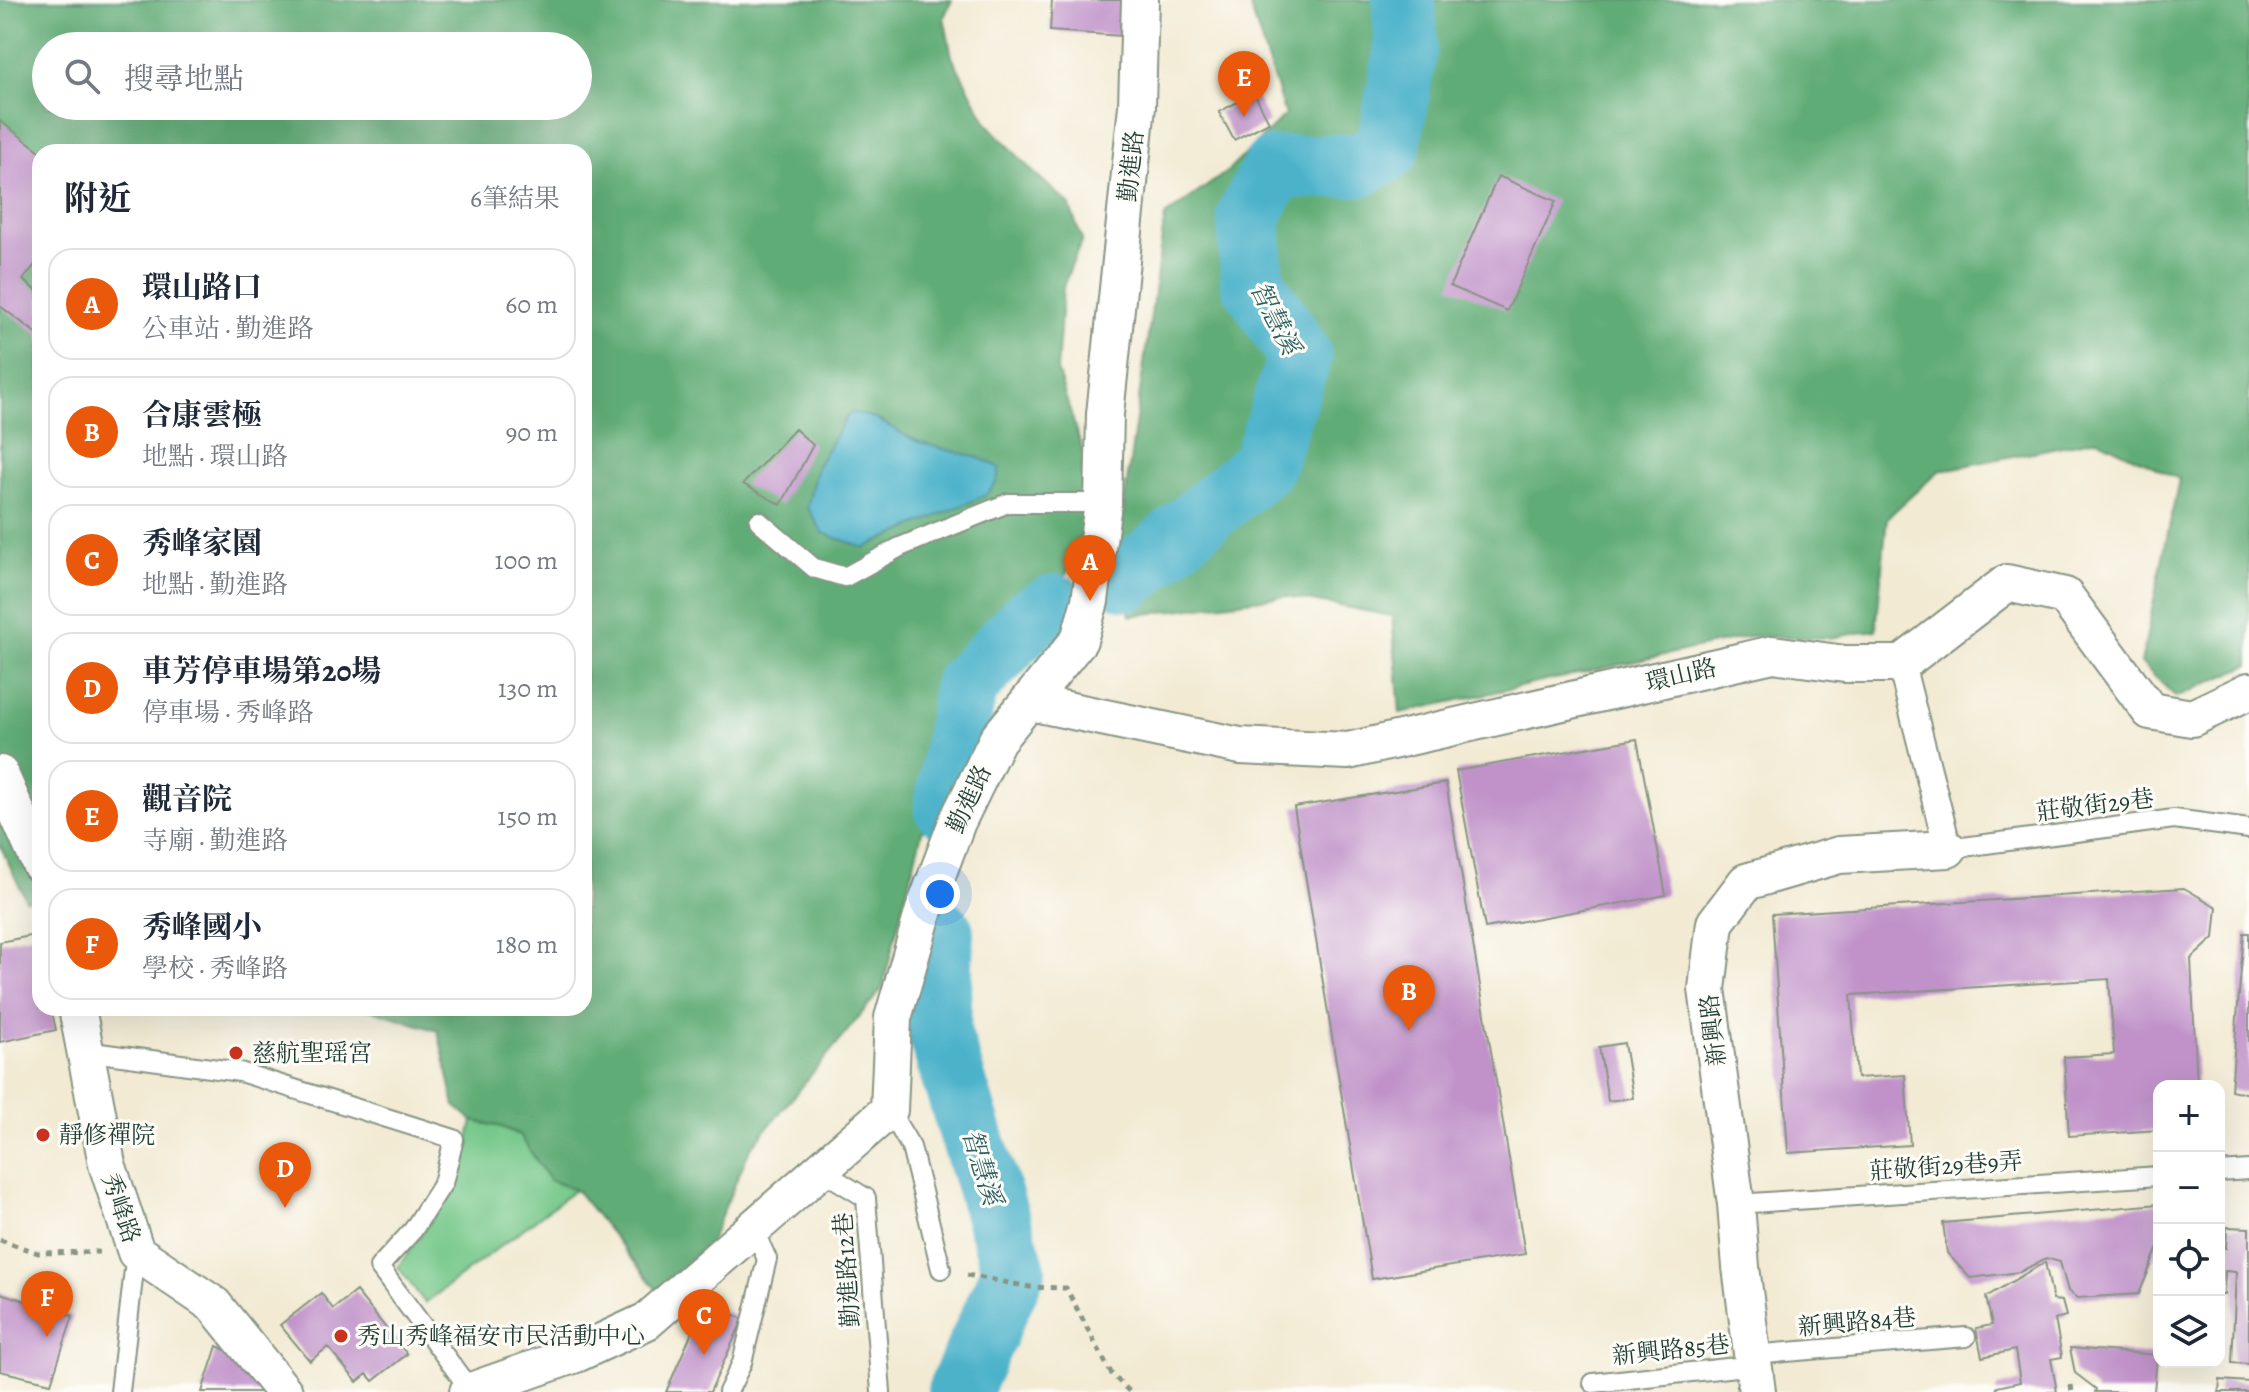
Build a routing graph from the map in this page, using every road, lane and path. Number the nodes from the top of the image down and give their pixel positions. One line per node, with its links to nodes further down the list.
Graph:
1 (1140, 0): 2 (street, 勤進路)
2 (1103, 503): 3 (lane); 6 (street, 勤進路)
3 (759, 521)
4 (1901, 664): 5 (street); 6 (street, 環山路); 10 (street)
5 (2249, 691)
6 (1029, 702): 13 (street, 勤進路)
7 (0, 774): 9 (street)
8 (2249, 829): 10 (lane, 莊敬街29巷)
9 (32, 846)
10 (1948, 849): 18 (street, 新興路)
11 (78, 1016): 12 (street, 秀峰路)
12 (85, 1051): 21 (street, 秀峰路); 26 (lane)
13 (889, 1110): 14 (street); 22 (lane)
14 (819, 1169): 19 (street); 30 (lane, 勤進路12巷)
15 (2249, 1170): 16 (lane)
16 (2225, 1172)
17 (2153, 1176): 18 (lane, 莊敬街29巷9弄)
18 (1736, 1204): 24 (street, 新興路)
19 (753, 1228): 26 (street); 29 (lane)
20 (0, 1240): 21 (path)
21 (136, 1252): 27 (lane); 28 (street, 秀峰路)
22 (941, 1269): 31 (path)
23 (1966, 1337): 24 (lane, 新興路84巷)
24 (1754, 1371): 25 (lane, 新興路85巷)
25 (1593, 1383)
26 (469, 1391)
27 (120, 1392)
28 (284, 1392)
29 (728, 1392)
30 (881, 1392)
31 (1130, 1392)

